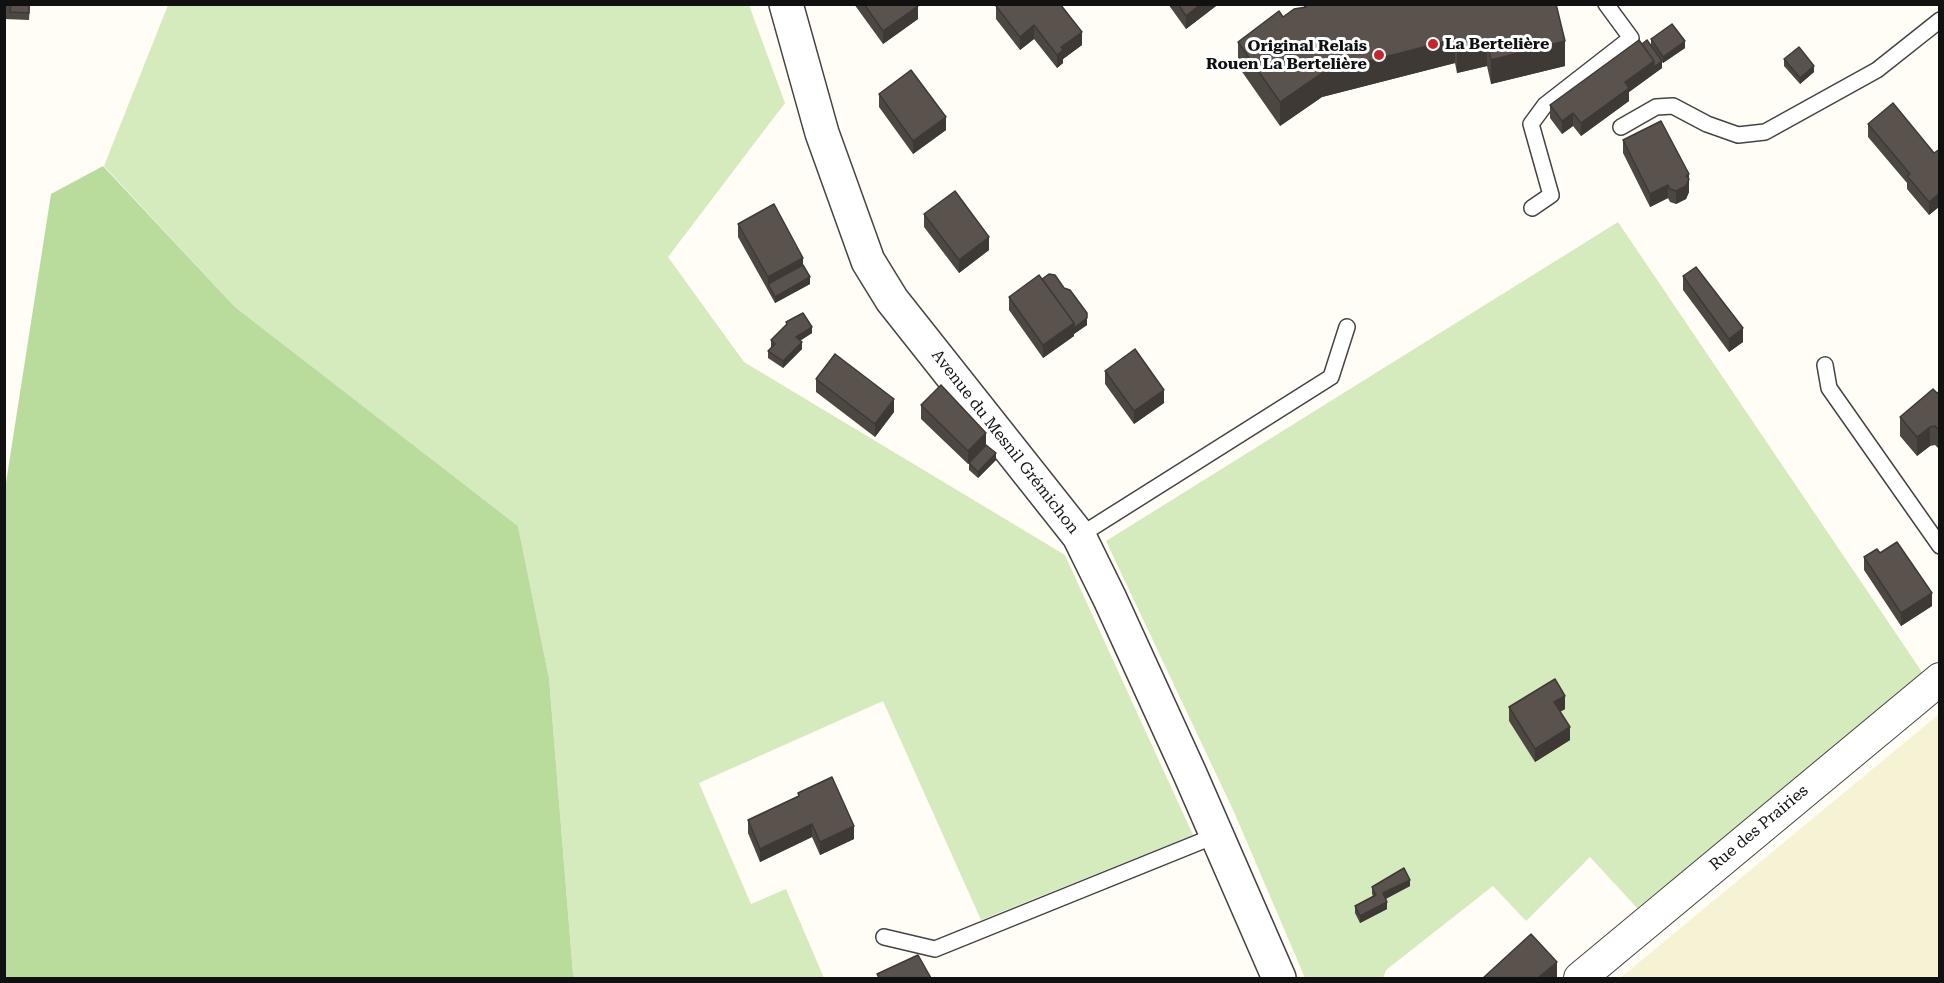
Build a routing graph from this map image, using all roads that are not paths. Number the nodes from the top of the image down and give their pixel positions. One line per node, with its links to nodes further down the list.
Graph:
1 (786, 4): 8 (street, Avenue du Mesnil Grémichon)
2 (1606, 4): 5 (lane)
3 (1940, 20): 4 (lane)
4 (1621, 127)
5 (1532, 208)
6 (1347, 327): 8 (lane)
7 (1825, 365): 9 (lane)
8 (1079, 536): 11 (street, Avenue du Mesnil Grémichon)
9 (1940, 546)
10 (1940, 679): 14 (street, Rue des Prairies)
11 (1217, 835): 12 (lane); 13 (street, Avenue du Mesnil Grémichon)
12 (884, 937)
13 (1279, 978)
14 (1580, 978)

